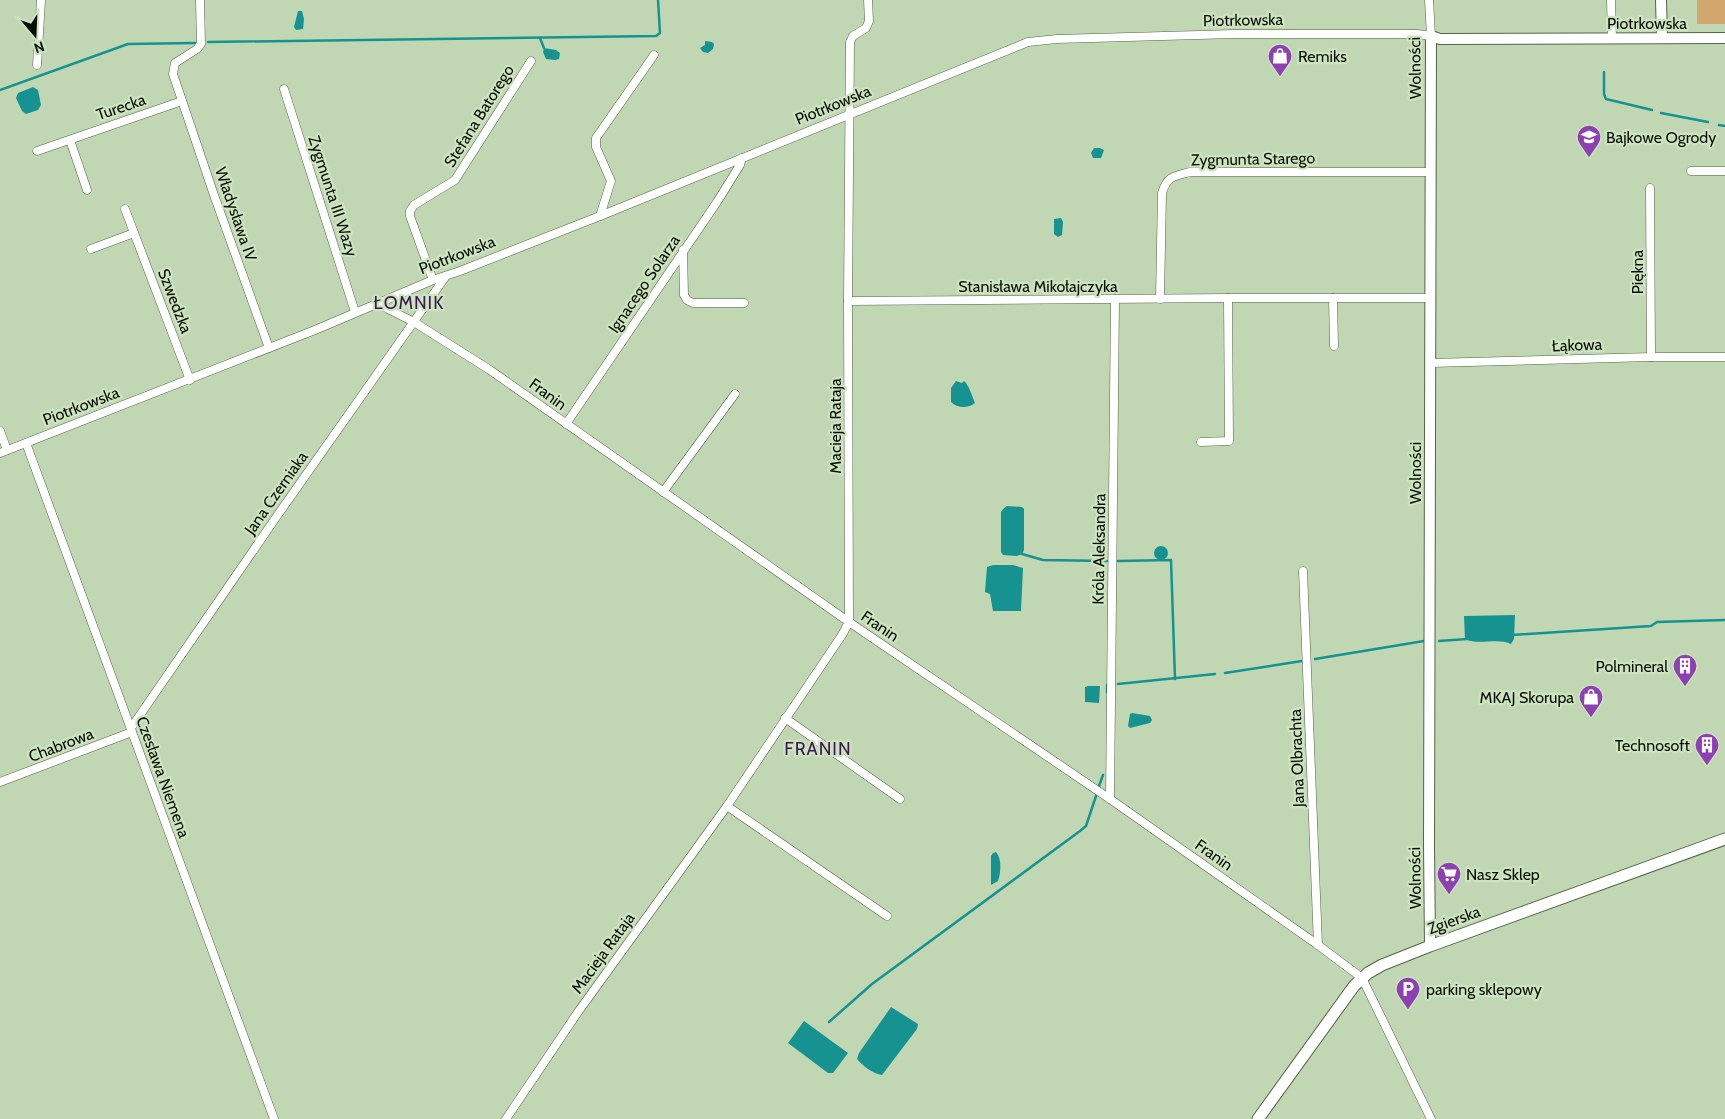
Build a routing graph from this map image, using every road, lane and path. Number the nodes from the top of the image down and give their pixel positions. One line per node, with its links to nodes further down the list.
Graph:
1 (41, 0): 13 (street)
2 (200, 0): 15 (street, Władysława IV)
3 (868, 0): 16 (street, Macieja Rataja)
4 (1429, 0): 7 (street, Wolności)
5 (1611, 0): 8 (street)
6 (1661, 0): 9 (street)
7 (1431, 36): 8 (street, Piotrkowska); 16 (street, Piotrkowska); 22 (street, Wolności)
8 (1612, 38): 9 (street, Piotrkowska)
9 (1662, 38): 10 (street, Piotrkowska)
10 (1725, 38)
11 (654, 55): 26 (street)
12 (531, 61): 31 (street, Stefana Batorego)
13 (37, 65)
14 (284, 89): 40 (street, Zygmunta III Wazy)
15 (182, 101): 17 (street, Turecka); 43 (street, Władysława IV)
16 (849, 115): 19 (street, Piotrkowska); 37 (street, Macieja Rataja)
17 (70, 140): 18 (street, Turecka); 24 (street)
18 (37, 151)
19 (742, 158): 26 (street, Piotrkowska); 29 (street, Ignacego Solarza)
20 (1692, 171): 21 (street)
21 (1725, 171)
22 (1431, 172): 34 (street, Wolności); 36 (street, Zygmunta Starego)
23 (1650, 188): 44 (street, Piękna)
24 (87, 190)
25 (125, 209): 27 (street, Szwedzka)
26 (600, 216): 30 (street, Piotrkowska)
27 (134, 233): 28 (street); 47 (street, Szwedzka)
28 (90, 250)
29 (683, 250): 39 (street); 49 (street, Ignacego Solarza)
30 (446, 276): 31 (street, Piotrkowska); 41 (street, Jana Czerniaka)
31 (433, 280): 38 (street, Piotrkowska)
32 (1228, 298): 33 (street, Stanisława Mikołajczyka); 36 (street, Stanisława Mikołajczyka); 51 (street)
33 (1333, 298): 34 (street, Stanisława Mikołajczyka); 42 (street)
34 (1430, 298): 46 (street, Wolności)
35 (1115, 299): 36 (street, Stanisława Mikołajczyka); 37 (street, Stanisława Mikołajczyka); 61 (street, Króla Aleksandra)
36 (1160, 299)
37 (848, 301): 56 (street, Macieja Rataja)
38 (379, 302): 40 (street, Piotrkowska); 41 (street, Franin)
39 (744, 303)
40 (355, 312): 43 (street, Piotrkowska)
41 (414, 322): 49 (street, Franin); 58 (street, Jana Czerniaka)
42 (1334, 346)
43 (269, 348): 47 (street, Piotrkowska)
44 (1651, 357): 45 (street, Łąkowa); 46 (street, Łąkowa)
45 (1725, 357)
46 (1430, 363): 66 (street, Wolności)
47 (190, 380): 52 (street, Piotrkowska)
48 (735, 394): 54 (street)
49 (566, 424): 54 (street, Franin)
50 (0, 431): 53 (street)
51 (1201, 442)
52 (26, 443): 53 (street, Piotrkowska); 58 (street, Czesława Niemena)
53 (4, 452)
54 (663, 492): 56 (street, Franin)
55 (1303, 570): 65 (street, Jana Olbrachta)
56 (849, 622): 57 (street, Macieja Rataja); 61 (street, Franin)
57 (785, 718): 60 (street); 62 (street, Macieja Rataja)
58 (132, 730): 59 (street, Chabrowa); 68 (street, Czesława Niemena)
59 (0, 782)
60 (900, 799)
61 (1110, 799): 65 (street, Franin)
62 (726, 806): 64 (street); 69 (street, Macieja Rataja)
63 (1725, 839): 66 (main road, Zgierska)
64 (887, 916)
65 (1318, 945): 67 (street, Franin)
66 (1430, 946): 67 (main road, Zgierska)
67 (1362, 978): 70 (main road, Zgierska); 71 (street)
68 (274, 1119)
69 (506, 1119)
70 (1258, 1119)
71 (1430, 1119)

